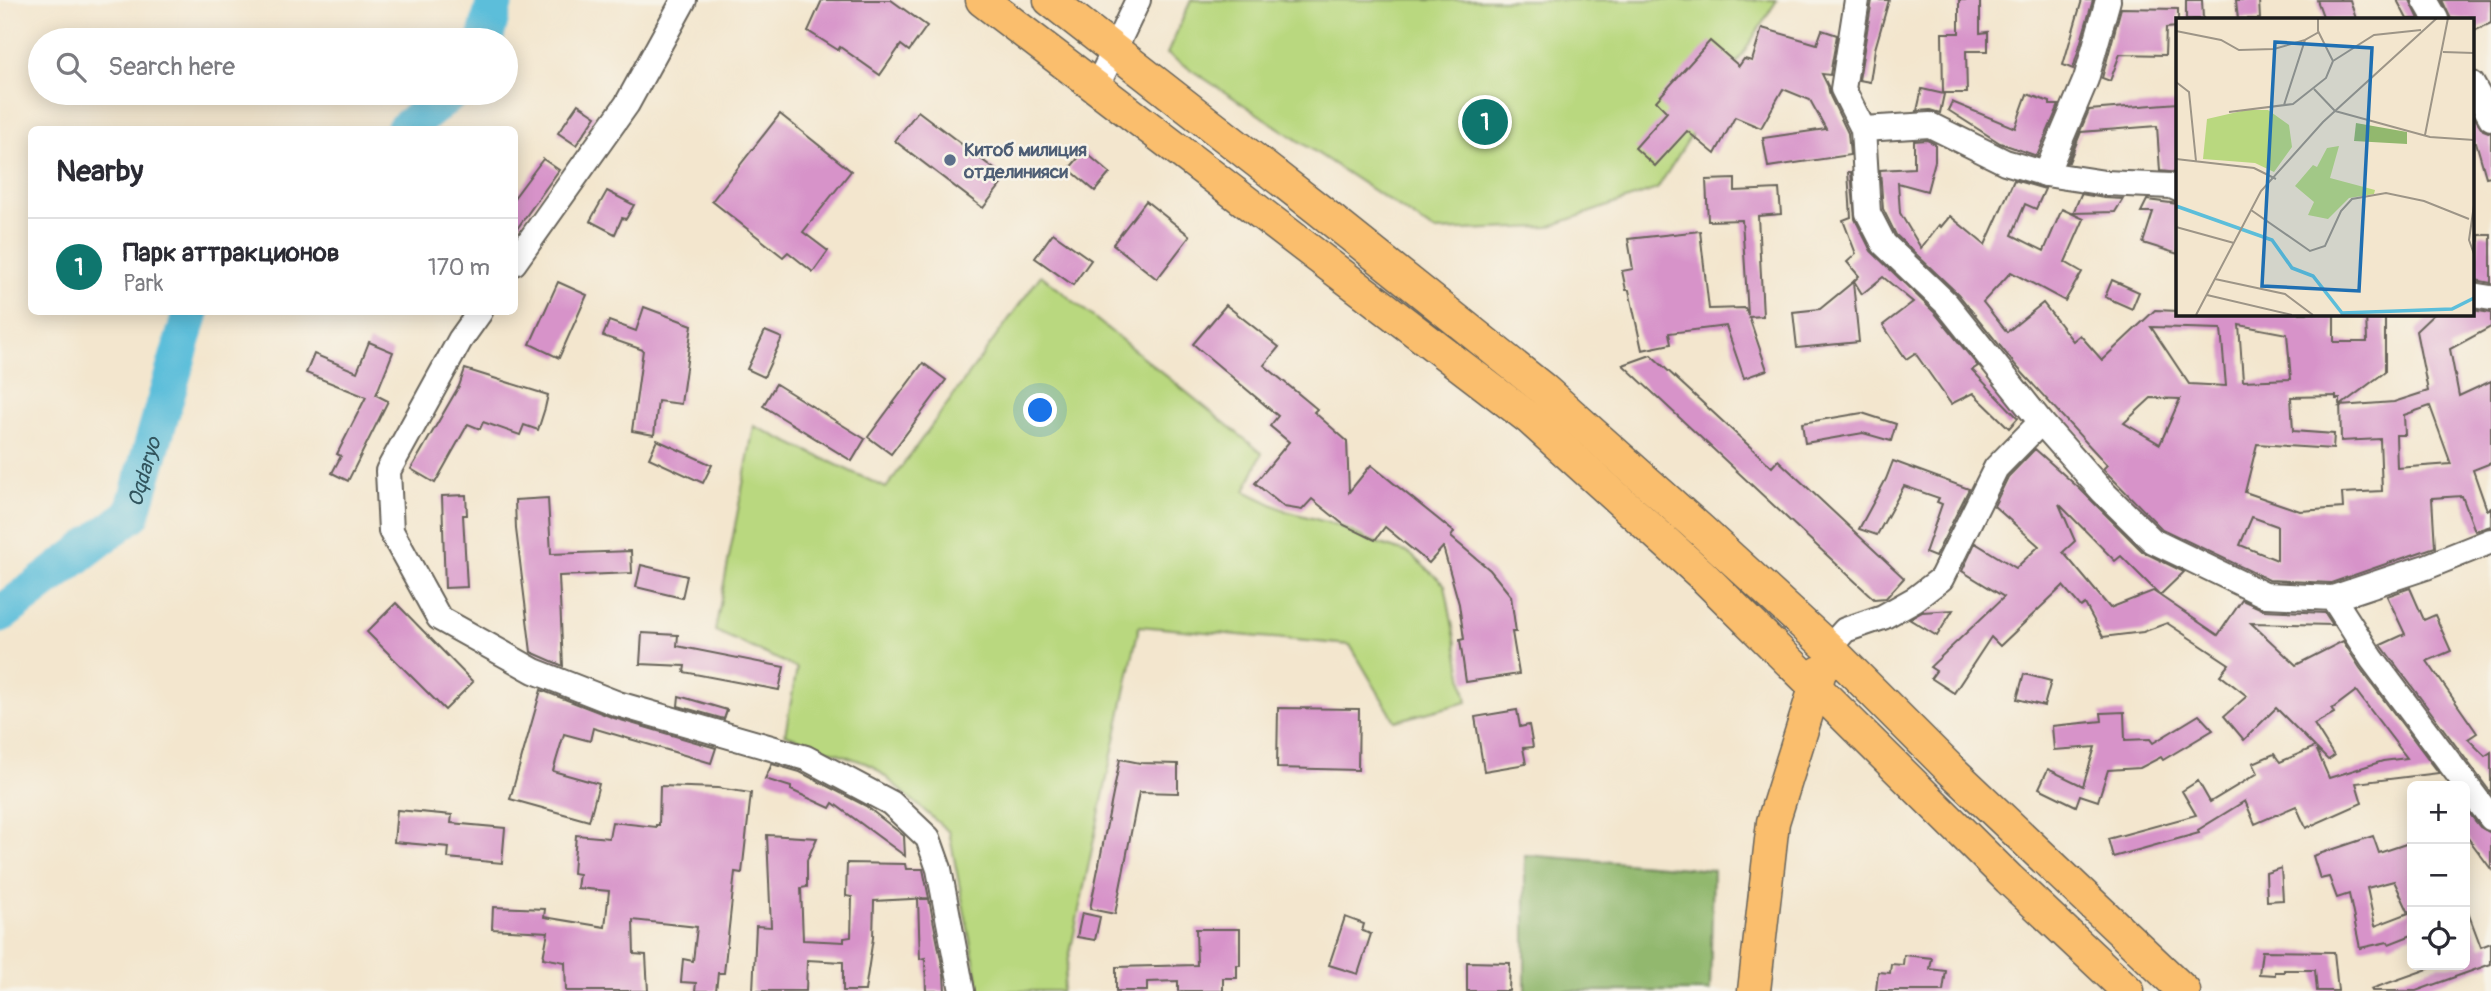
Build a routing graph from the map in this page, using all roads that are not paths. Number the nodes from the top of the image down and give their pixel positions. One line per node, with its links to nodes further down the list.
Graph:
1 (684, 0): 16 (street)
2 (982, 0): 10 (main road)
3 (1050, 0): 9 (main road)
4 (1138, 0): 9 (street)
5 (1857, 0): 13 (street)
6 (2108, 0): 14 (street)
7 (2425, 0): 8 (street)
8 (2435, 18)
9 (1114, 48): 10 (street); 21 (main road)
10 (1097, 86): 22 (main road)
11 (2474, 88): 12 (street)
12 (2491, 118)
13 (1863, 129): 14 (street); 18 (street)
14 (2046, 173): 15 (street)
15 (2176, 188)
16 (518, 257)
17 (478, 315): 24 (street)
18 (2041, 422): 20 (street); 21 (street)
19 (2491, 541): 20 (street)
20 (2333, 598): 23 (street)
21 (1829, 648): 22 (main road); 27 (main road)
22 (1814, 687): 25 (main road); 26 (main road)
23 (2491, 818)
24 (962, 991)
25 (1754, 991)
26 (2128, 991)
27 (2184, 991)

